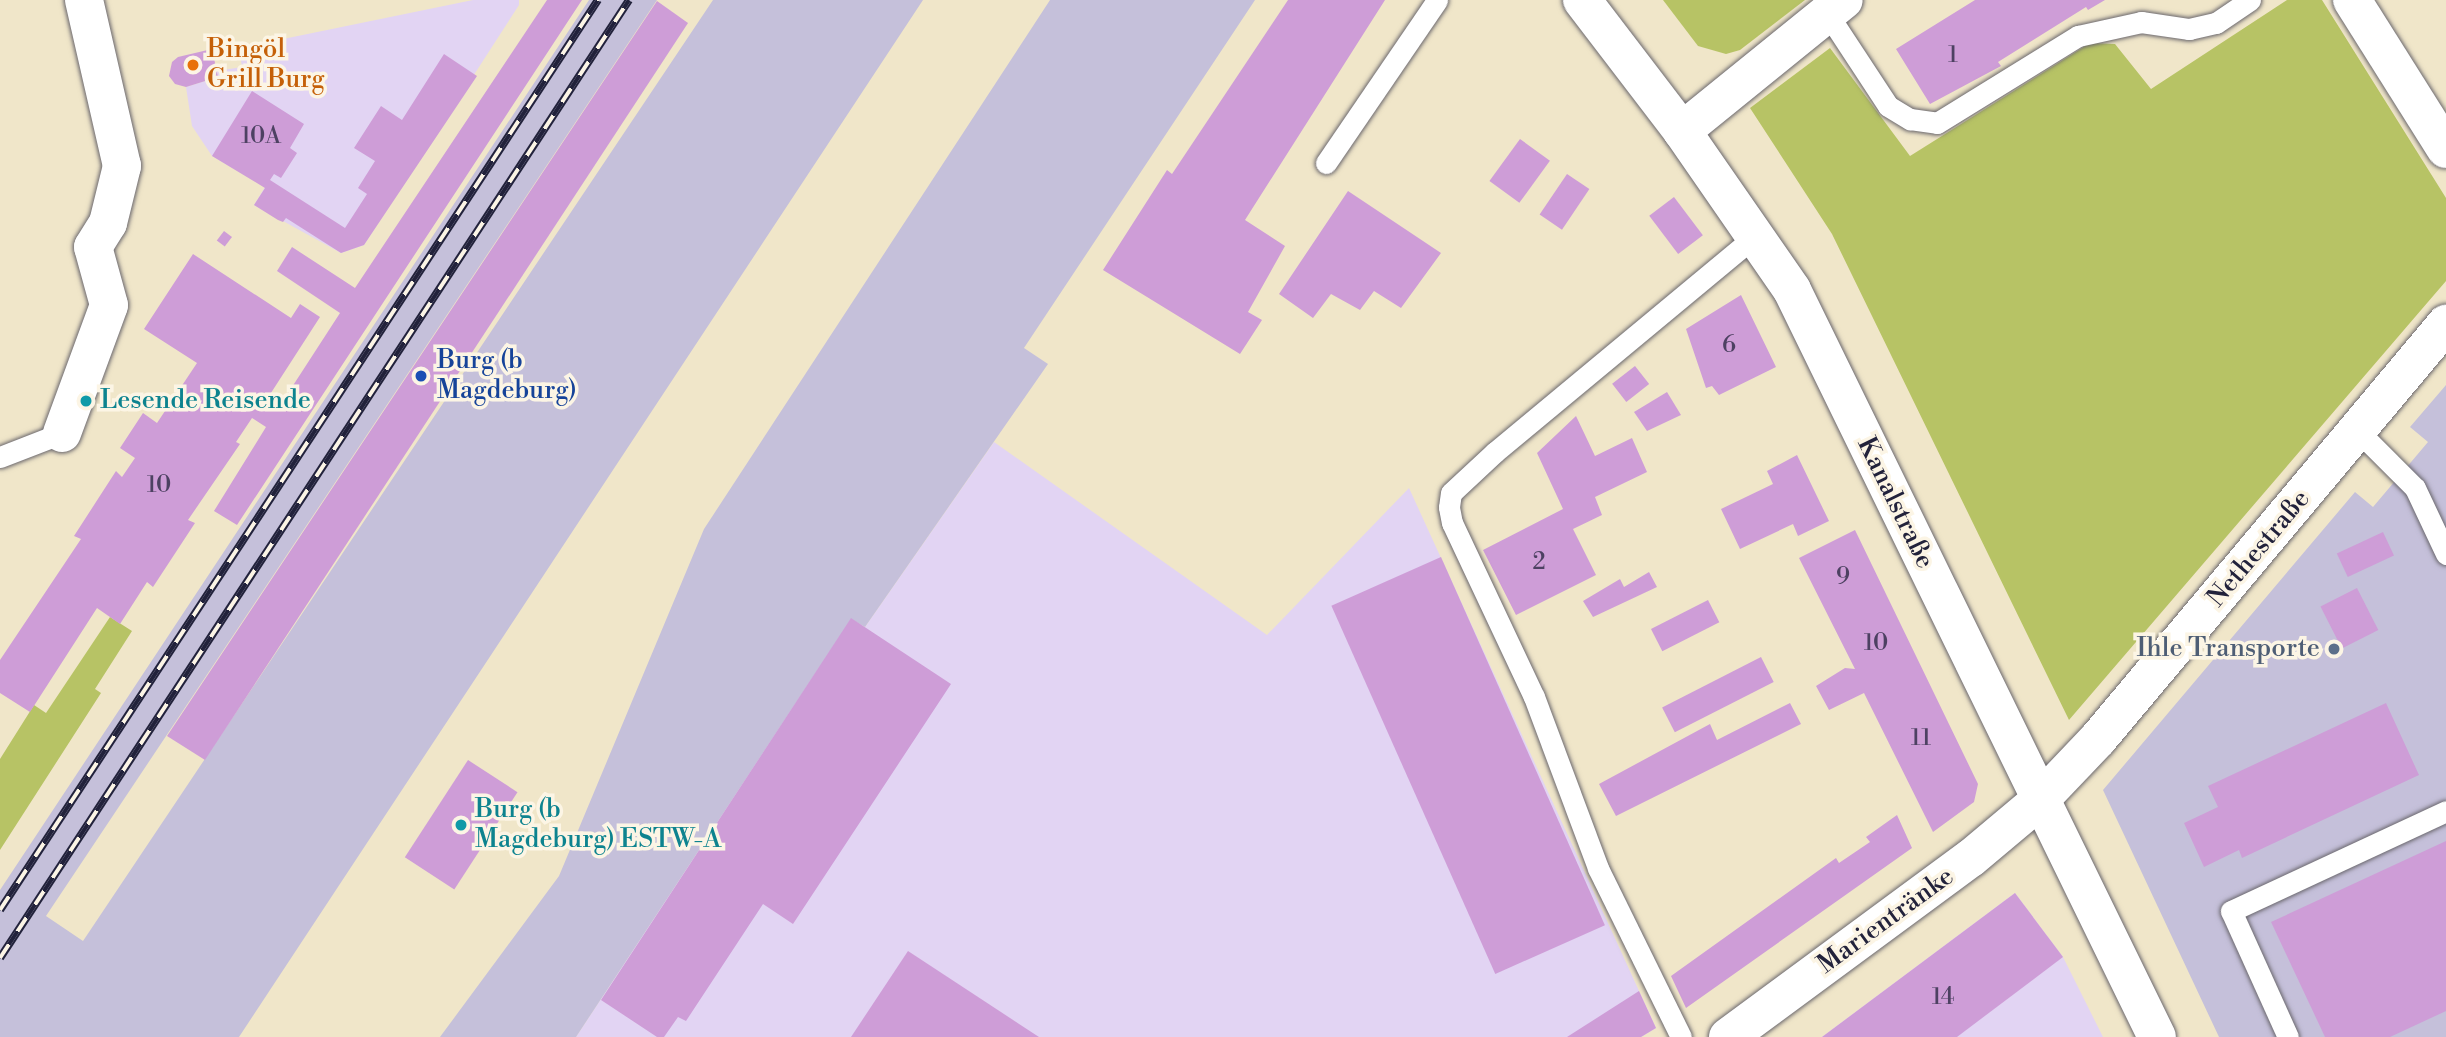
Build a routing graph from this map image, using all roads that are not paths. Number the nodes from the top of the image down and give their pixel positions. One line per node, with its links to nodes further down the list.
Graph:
1 (84, 0): 13 (street)
2 (1437, 0): 9 (lane)
3 (1582, 0): 7 (street, Kanalstraße)
4 (2250, 0): 6 (lane)
5 (2352, 0): 8 (street)
6 (1835, 7): 7 (street)
7 (1682, 131): 10 (street, Kanalstraße)
8 (2446, 149)
9 (1326, 163)
10 (1756, 235): 16 (street, Kanalstraße); 18 (lane)
11 (2446, 324): 12 (street, Nethestraße)
12 (2359, 432): 15 (lane); 16 (street, Nethestraße)
13 (62, 433): 14 (lane)
14 (0, 457)
15 (2446, 554)
16 (2039, 801): 19 (street, Marientränke); 20 (street, Kanalstraße)
17 (2446, 811): 21 (lane)
18 (1681, 1037)
19 (1728, 1037)
20 (2157, 1037)
21 (2288, 1037)

